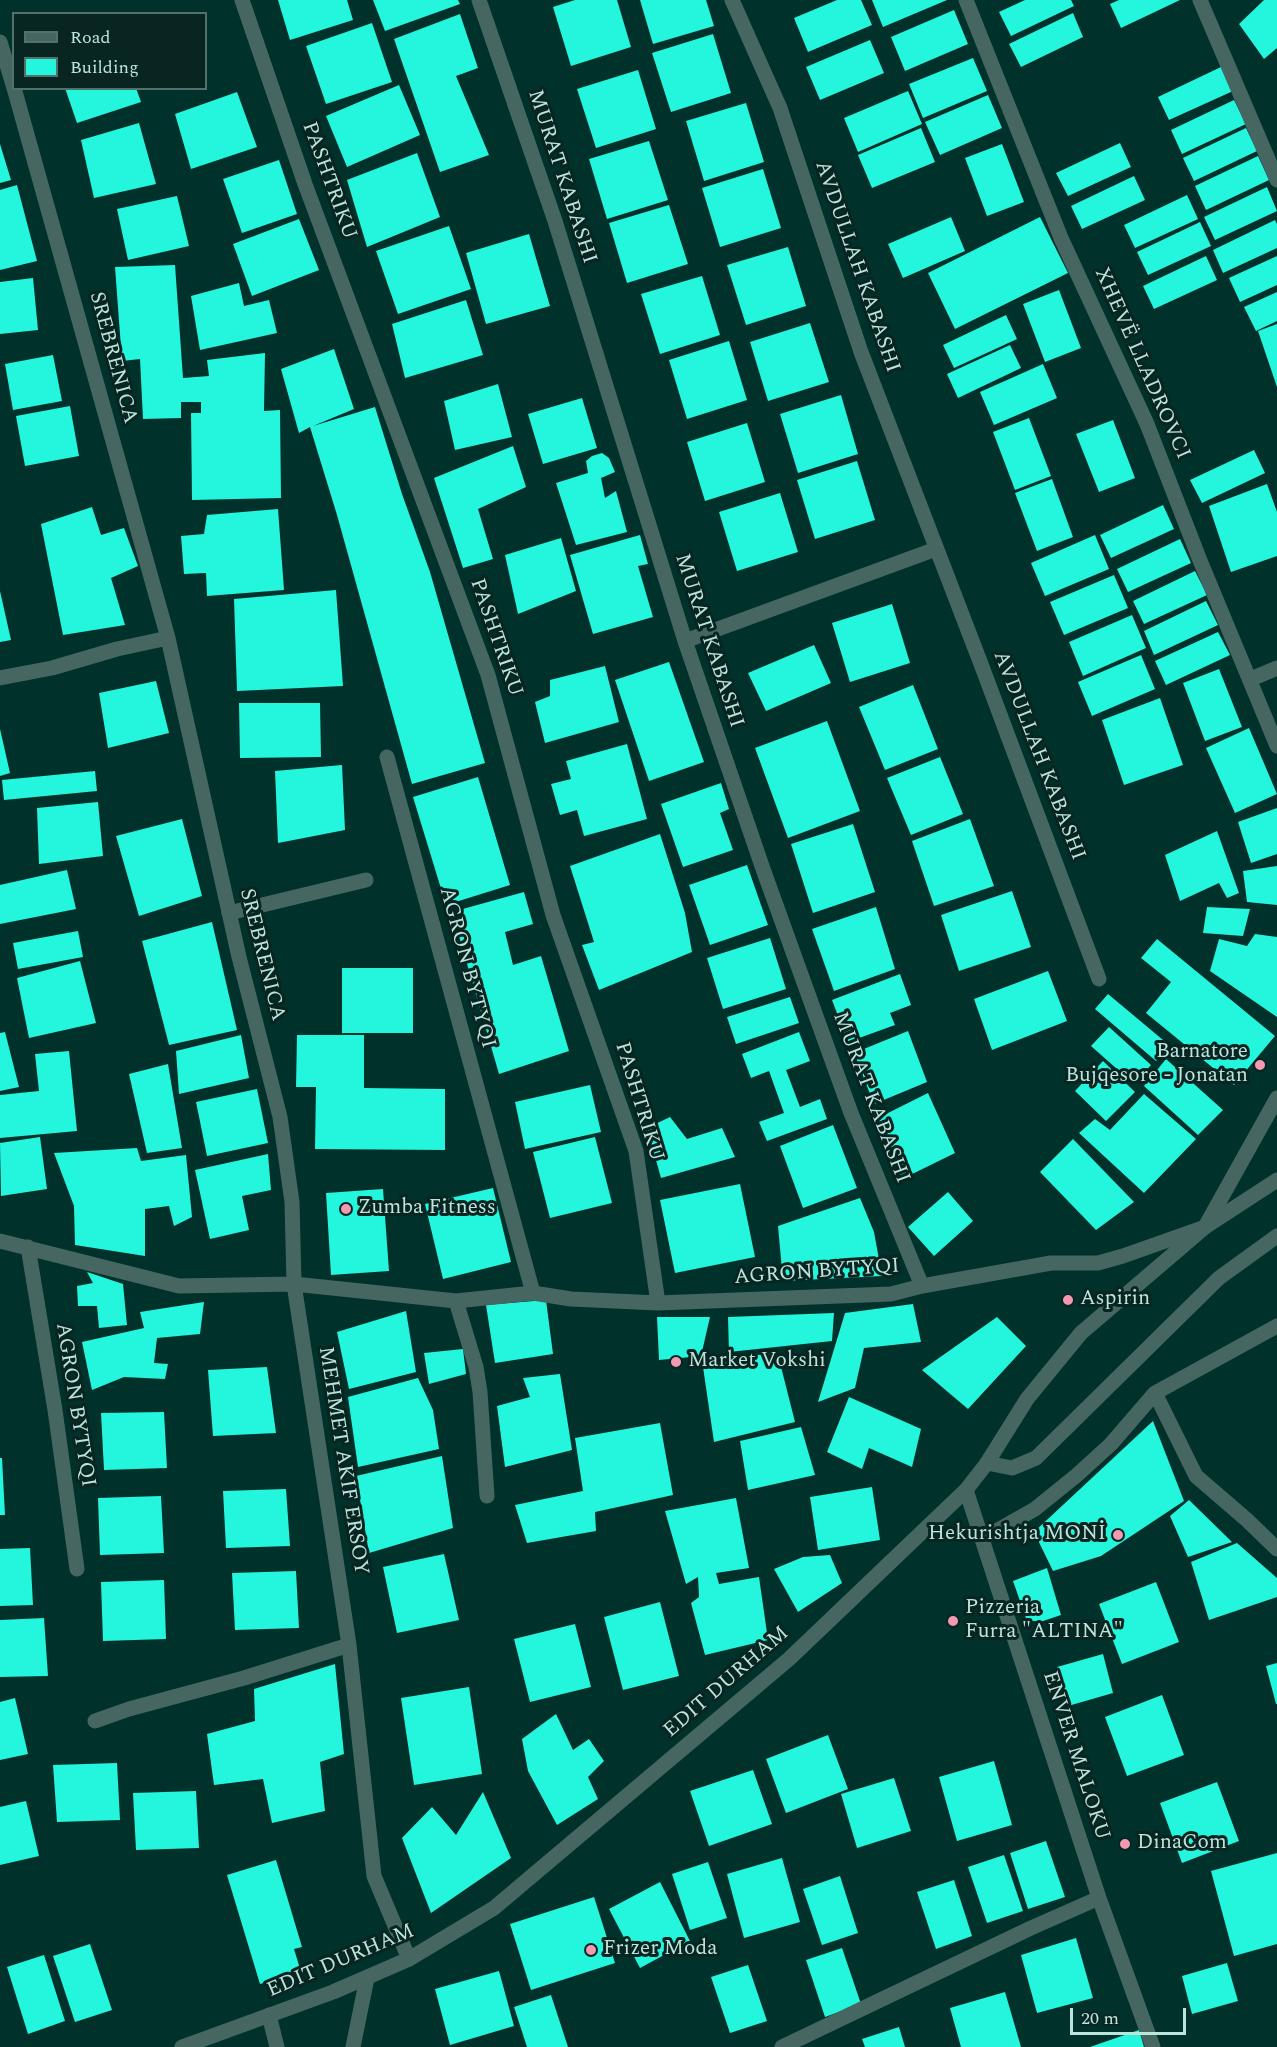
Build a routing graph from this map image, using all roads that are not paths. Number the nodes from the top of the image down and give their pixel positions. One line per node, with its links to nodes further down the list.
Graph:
1 (242, 0): 31 (street, PASHTRIKU)
2 (479, 0): 12 (street, MURAT KABASHI)
3 (732, 0): 10 (street, AVDULLAH KABASHI)
4 (966, 0): 15 (street, XHEVË LLADROVCI)
5 (1200, 0): 9 (street)
6 (0, 42): 7 (street, SREBRENICA)
7 (12, 81)
8 (15, 90): 11 (street, SREBRENICA)
9 (1277, 180)
10 (936, 549): 12 (street); 20 (street, AVDULLAH KABASHI)
11 (168, 638): 14 (street); 19 (street, SREBRENICA)
12 (685, 641): 28 (street, MURAT KABASHI)
13 (1277, 668): 15 (street)
14 (0, 678)
15 (1251, 679): 16 (street, XHEVË LLADROVCI)
16 (1277, 746)
17 (387, 757): 29 (street, AGRON BYTYQI)
18 (366, 880): 19 (street)
19 (229, 913): 27 (street, SREBRENICA)
20 (1099, 979)
21 (1277, 1098): 23 (street, EDIT DURHAM)
22 (1277, 1179): 23 (street, EDIT DURHAM)
23 (1205, 1227): 28 (street, AGRON BYTYQI); 34 (street, EDIT DURHAM)
24 (1277, 1236): 34 (street)
25 (0, 1241): 26 (street, AGRON BYTYQI)
26 (28, 1247): 27 (street, AGRON BYTYQI); 39 (street, AGRON BYTYQI)
27 (294, 1284): 30 (street, AGRON BYTYQI); 40 (street, MEHMET AKIF ERSOY)
28 (922, 1286): 31 (street, AGRON BYTYQI)
29 (533, 1293): 30 (street, AGRON BYTYQI); 31 (street, AGRON BYTYQI)
30 (456, 1300): 36 (street)
31 (658, 1303)
32 (1277, 1326): 33 (street)
33 (1155, 1393): 37 (street); 38 (street)
34 (987, 1463): 35 (street, EDIT DURHAM)
35 (966, 1490): 37 (street, ENVER MALOKU); 43 (street, EDIT DURHAM)
36 (487, 1496)
37 (982, 1539): 42 (street, ENVER MALOKU)
38 (1277, 1549)
39 (77, 1569)
40 (350, 1645): 41 (street); 43 (street, MEHMET AKIF ERSOY)
41 (95, 1721)
42 (1099, 1898): 49 (street); 50 (street, ENVER MALOKU)
43 (410, 1959): 44 (street, EDIT DURHAM)
44 (367, 1978): 45 (street, EDIT DURHAM); 48 (street)
45 (269, 2015): 46 (street, EDIT DURHAM); 47 (street)
46 (182, 2047)
47 (277, 2047)
48 (353, 2047)
49 (782, 2047)
50 (1153, 2047)

